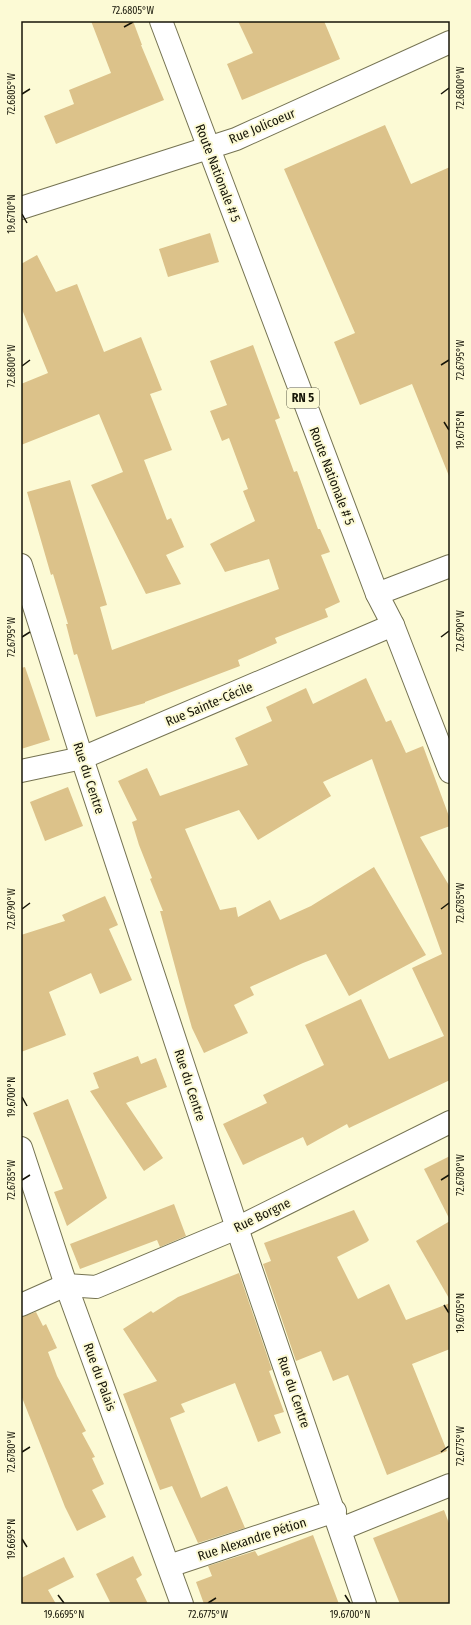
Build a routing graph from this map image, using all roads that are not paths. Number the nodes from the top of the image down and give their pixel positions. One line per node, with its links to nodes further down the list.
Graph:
1 (161, 21): 3 (street, Route Nationale # 5 / RN 5)
2 (450, 42): 3 (street, Rue Jolicoeur)
3 (208, 147): 4 (street, Rue Jolicoeur); 7 (street, Route Nationale # 5 / RN 5)
4 (21, 208)
5 (21, 565): 9 (street, Rue du Centre)
6 (450, 566): 7 (street)
7 (377, 594): 8 (street, Route Nationale # 5 / RN 5)
8 (393, 625): 9 (street, Rue Sainte-Cécile); 11 (street, Route Nationale # 5 / RN 5)
9 (82, 758): 10 (street, Rue Sainte-Cécile); 14 (street, Rue du Centre)
10 (21, 771)
11 (450, 772)
12 (450, 1122): 14 (street, Rue Borgne)
13 (21, 1148): 15 (street, Rue du Palais)
14 (237, 1228): 15 (street, Rue Borgne); 18 (street, Rue du Centre)
15 (66, 1285): 16 (street); 19 (street, Rue du Palais)
16 (21, 1305)
17 (450, 1485): 18 (street, Rue Alexandre Pétion)
18 (338, 1520): 19 (street, Rue Alexandre Pétion); 21 (street, Rue du Centre)
19 (169, 1566): 20 (street, Rue du Palais)
20 (182, 1604)
21 (365, 1604)

